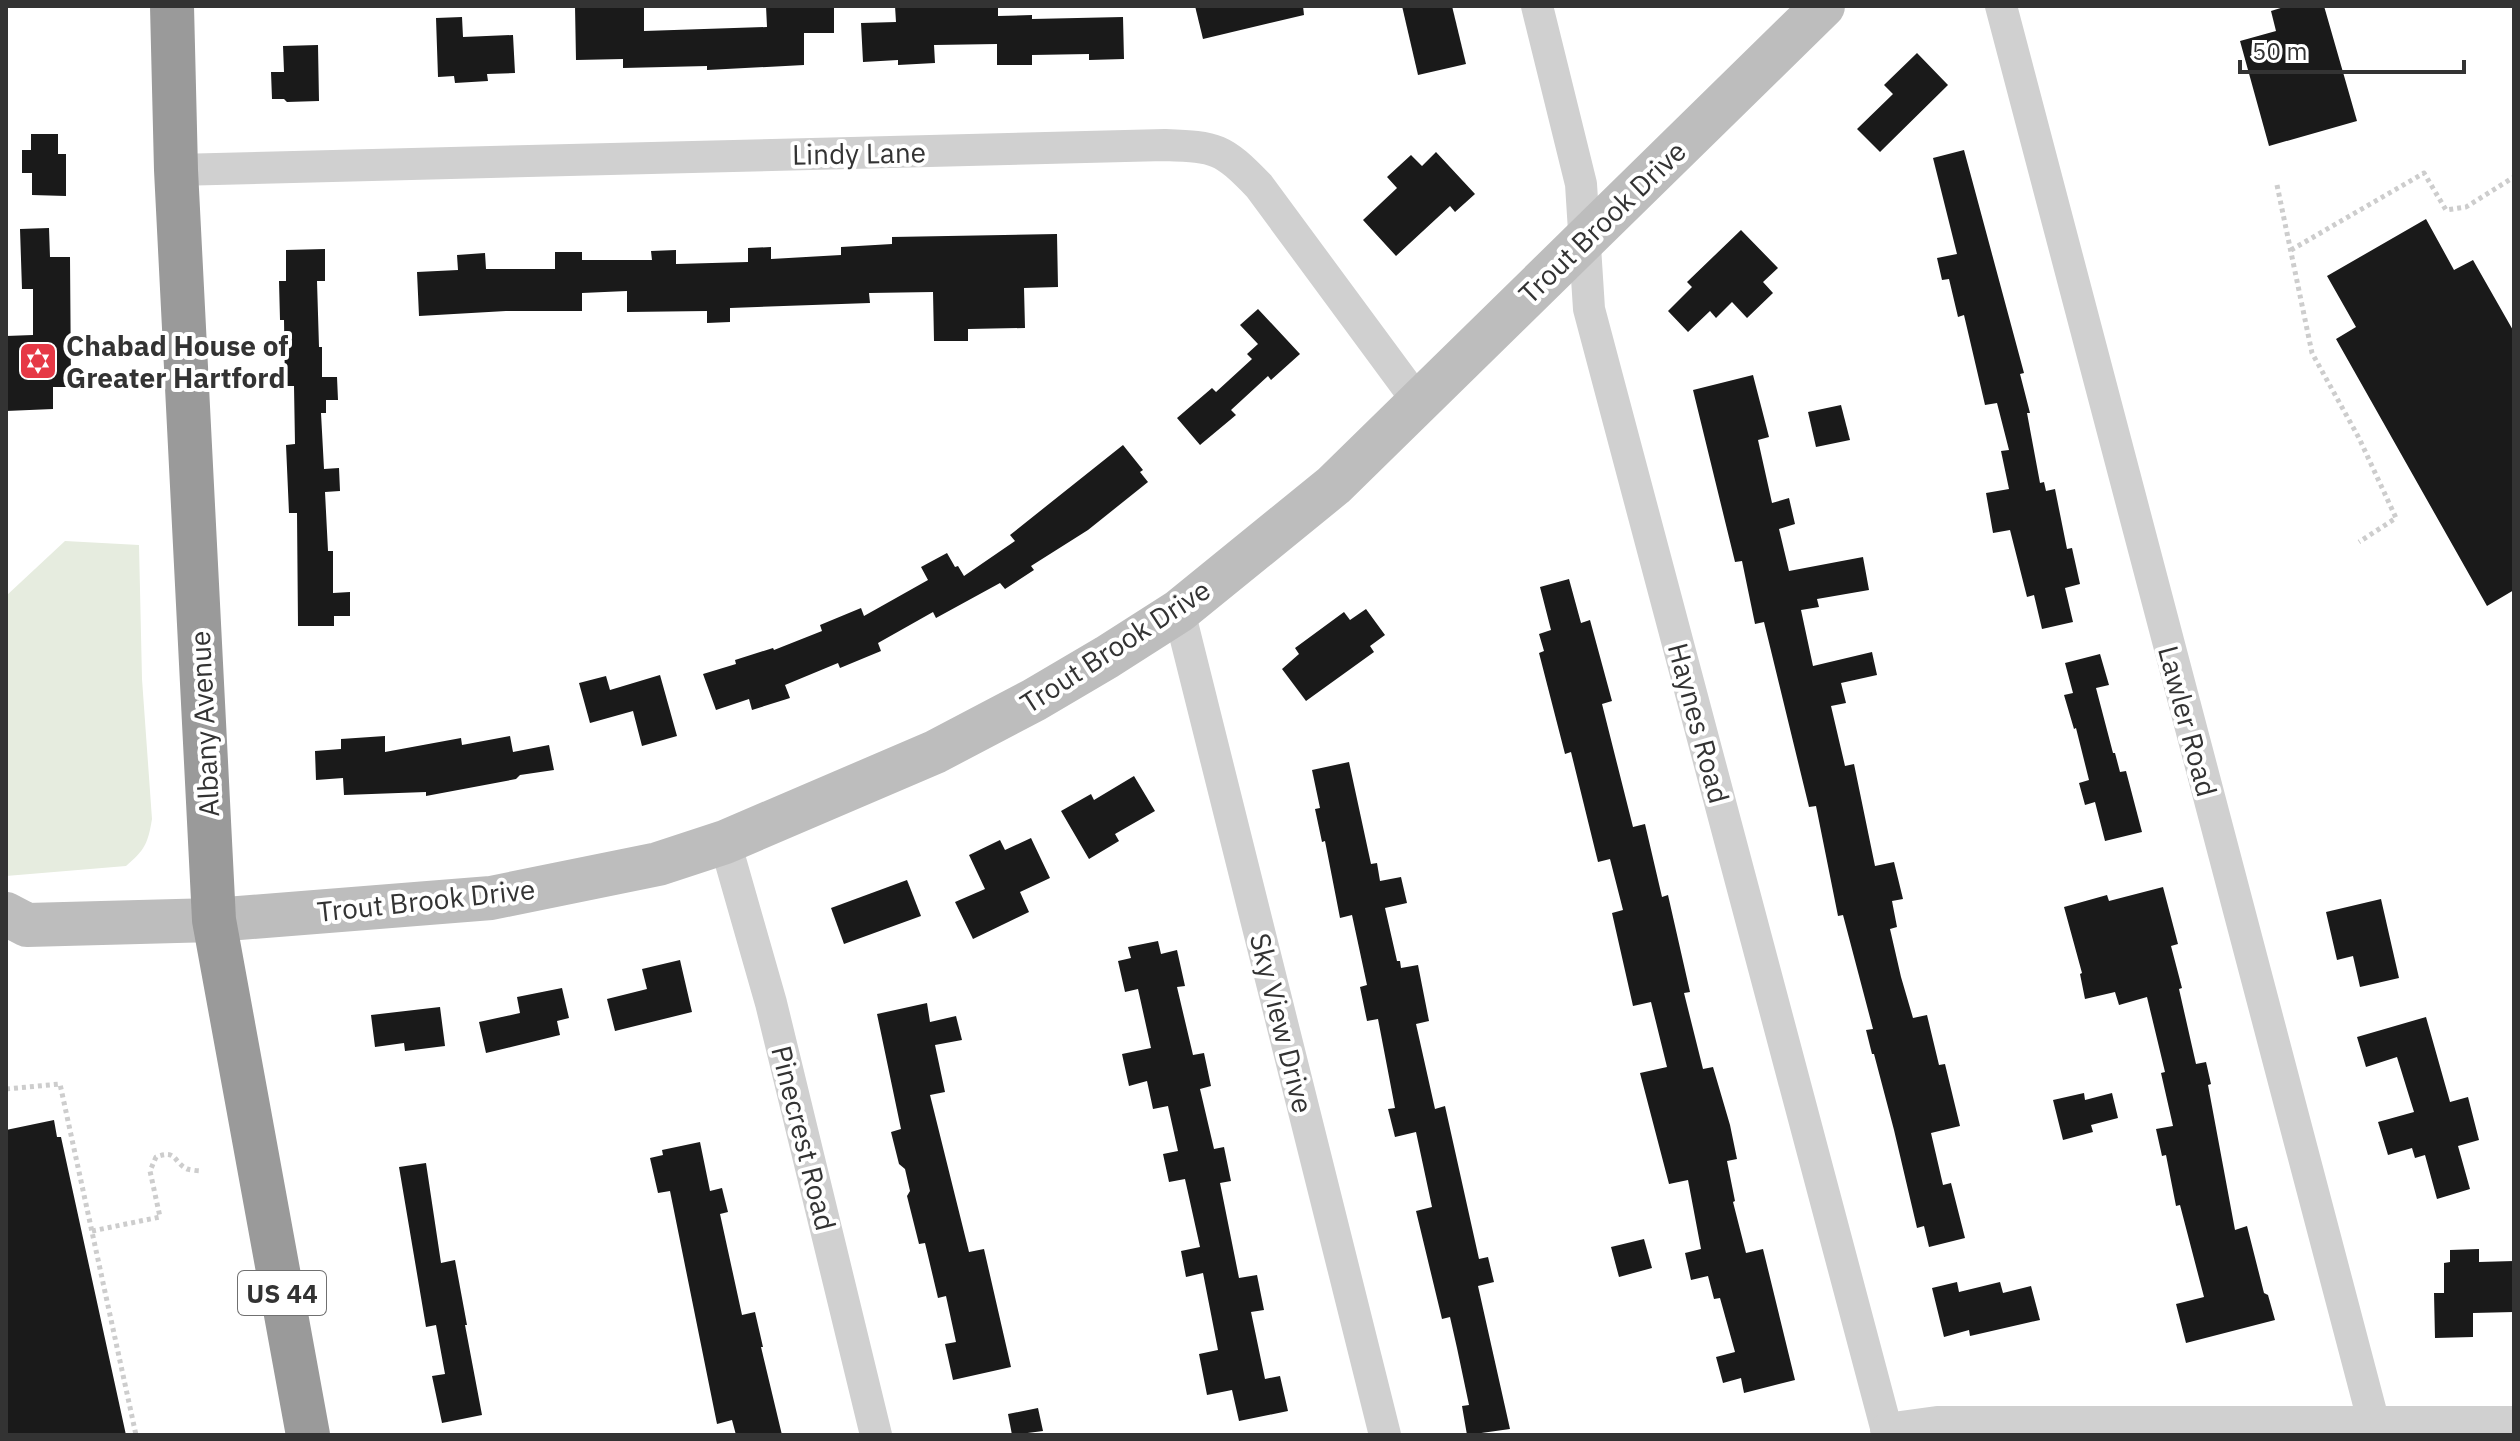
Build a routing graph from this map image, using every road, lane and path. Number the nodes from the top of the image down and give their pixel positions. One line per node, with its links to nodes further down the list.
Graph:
1 (172, 6): 5 (highway, Albany Avenue / US 44)
2 (1537, 6): 8 (street, Haynes Road)
3 (1823, 6): 8 (main road, Trout Brook Drive)
4 (2001, 6): 20 (street, Lawler Road)
5 (176, 170): 10 (street, Lindy Lane); 14 (highway, Albany Avenue / US 44)
6 (2514, 177): 9 (path)
7 (2277, 185): 9 (path)
8 (1583, 239): 10 (main road, Trout Brook Drive); 21 (street, Haynes Road)
9 (2291, 250): 11 (path)
10 (1419, 403): 12 (main road, Trout Brook Drive)
11 (2359, 542)
12 (1179, 611): 13 (main road, Trout Brook Drive); 25 (street, Sky View Drive)
13 (725, 842): 14 (main road, Trout Brook Drive); 24 (street, Pinecrest Road)
14 (214, 920): 15 (main road, Trout Brook Drive); 23 (highway, Albany Avenue / US 44)
15 (13, 928)
16 (6, 1089): 18 (path)
17 (202, 1171): 18 (path)
18 (92, 1231): 22 (path)
19 (2514, 1422): 20 (street)
20 (2375, 1428): 21 (street)
21 (1887, 1432)
22 (136, 1435)
23 (308, 1435)
24 (876, 1435)
25 (1385, 1435)

